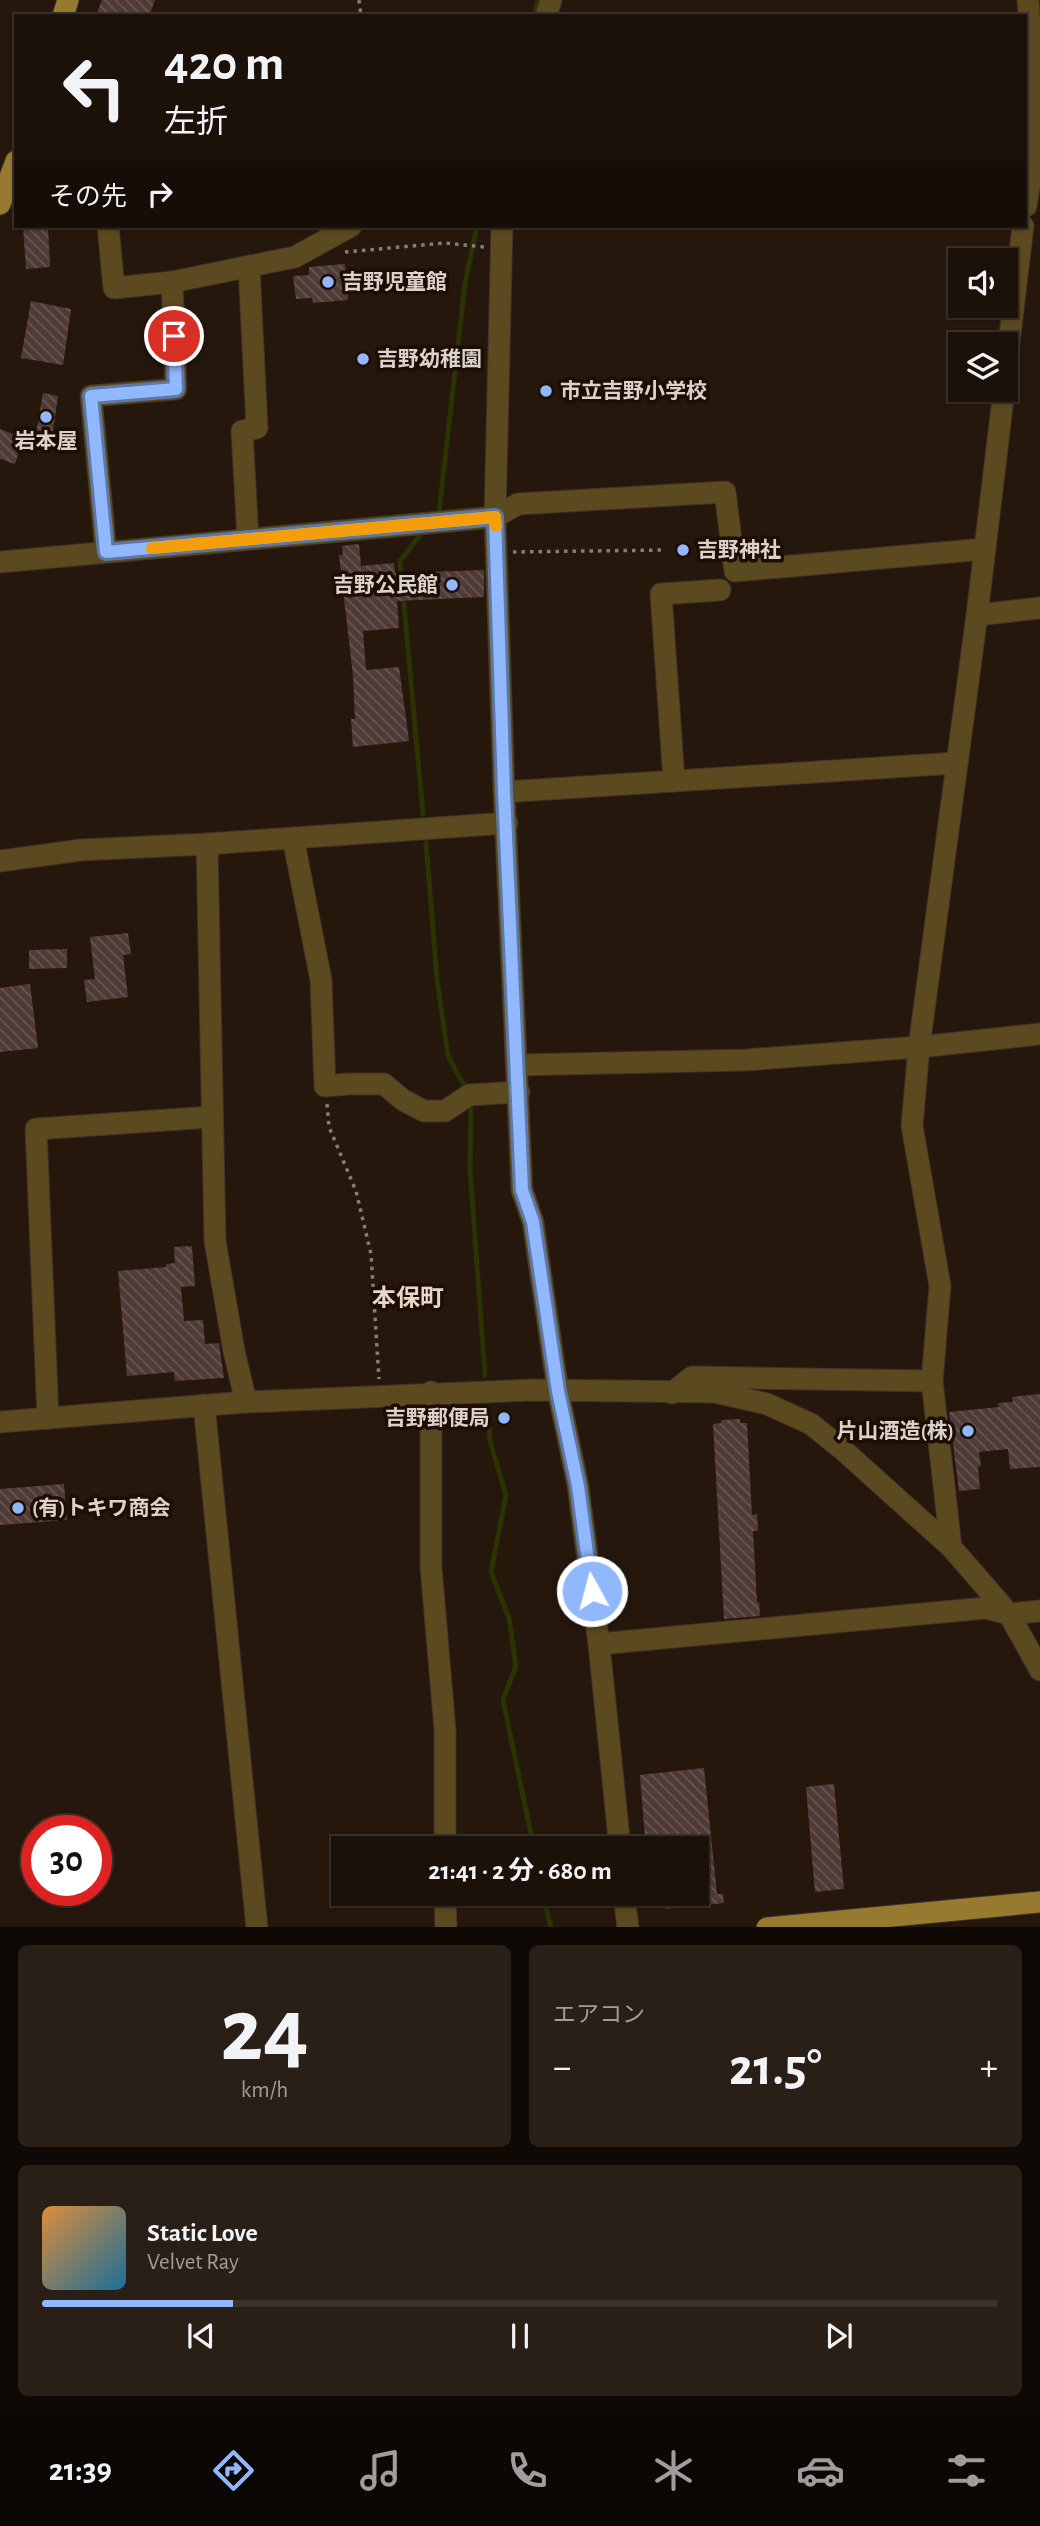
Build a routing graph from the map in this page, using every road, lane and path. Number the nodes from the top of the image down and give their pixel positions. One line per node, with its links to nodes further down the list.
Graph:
1 (1028, 0): 2 (street)
2 (1037, 76): 4 (street)
3 (14, 173): 5 (main road)
4 (1029, 198)
5 (0, 204)
6 (108, 228): 13 (street)
7 (347, 228): 12 (street)
8 (502, 228): 10 (street)
9 (1023, 228): 14 (street)
10 (500, 249): 11 (path); 16 (street)
11 (336, 253)
12 (249, 266): 13 (street); 17 (street)
13 (172, 282): 20 (street)
14 (1010, 332)
15 (1003, 402): 18 (street)
16 (495, 517): 17 (street); 18 (street); 21 (street)
17 (248, 539): 20 (street)
18 (985, 549): 25 (street)
19 (665, 550): 21 (path)
20 (106, 552): 22 (street)
21 (496, 552): 28 (street)
22 (0, 562)
23 (720, 590): 27 (street)
24 (1040, 608): 25 (street)
25 (977, 615): 26 (street)
26 (956, 763): 27 (street); 34 (street)
27 (674, 781): 28 (street)
28 (504, 792): 29 (street)
29 (507, 823): 30 (street); 35 (street)
30 (293, 838): 31 (street); 36 (street)
31 (207, 844): 32 (street); 38 (street)
32 (0, 861)
33 (1040, 1034): 34 (street)
34 (919, 1047): 35 (street); 39 (street)
35 (518, 1065): 37 (street)
36 (325, 1086): 37 (street); 43 (path)
37 (519, 1092): 40 (street)
38 (211, 1117): 44 (street); 46 (street)
39 (932, 1381): 42 (street); 48 (street)
40 (558, 1391): 41 (street); 42 (street); 51 (street)
41 (431, 1392): 43 (street); 53 (street)
42 (672, 1393): 48 (street)
43 (380, 1395): 44 (street)
44 (246, 1402): 45 (street)
45 (204, 1405): 46 (street); 58 (street)
46 (48, 1418): 47 (street)
47 (0, 1422)
48 (951, 1547): 50 (street)
49 (1040, 1611): 50 (street)
50 (1009, 1614): 51 (street); 52 (street)
51 (599, 1644): 54 (street)
52 (1040, 1670)
53 (445, 1836)
54 (619, 1836)
55 (1040, 1902): 61 (main road)
56 (445, 1906): 59 (street)
57 (625, 1906): 60 (street)
58 (257, 1927)
59 (446, 1927)
60 (628, 1927)
61 (767, 1927)

